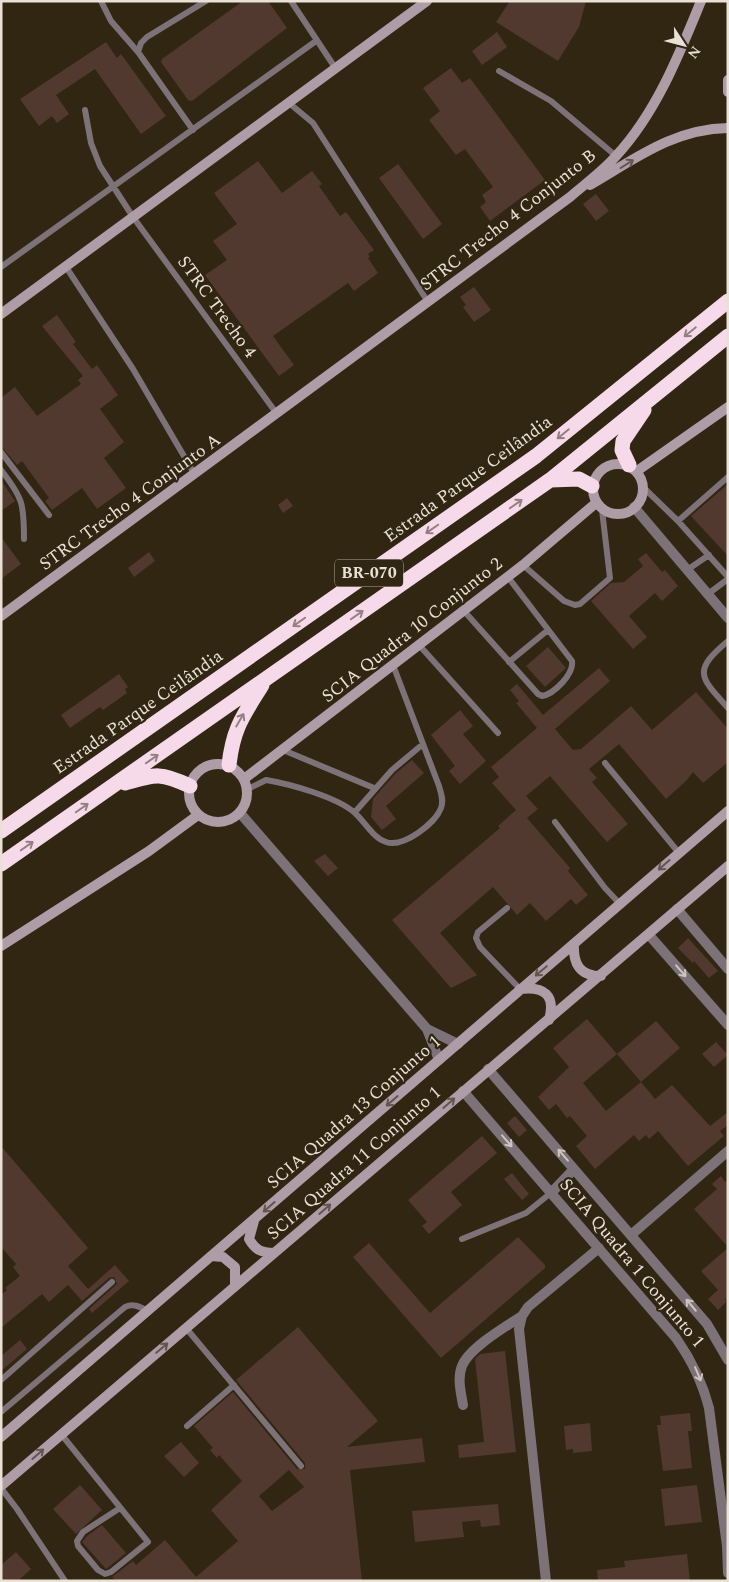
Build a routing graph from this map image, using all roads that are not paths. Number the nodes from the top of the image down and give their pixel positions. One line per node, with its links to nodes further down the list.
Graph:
1 (101, 1): 7 (lane)
2 (206, 1): 7 (lane)
3 (291, 1): 6 (lane)
4 (427, 1): 8 (street)
5 (701, 1): 16 (street, STRC Trecho 4 Conjunto B)
6 (316, 41): 8 (lane); 15 (lane)
7 (138, 52): 15 (lane)
8 (336, 68): 12 (street)
9 (499, 72): 16 (lane)
10 (728, 80): 11 (street)
11 (728, 92)
12 (289, 103): 19 (street); 23 (lane)
13 (85, 110): 17 (lane, STRC Trecho 4)
14 (728, 128): 18 (street, one-way to 14)
15 (192, 130): 17 (lane)
16 (616, 156): 18 (street, STRC Trecho 4 Conjunto B)
17 (113, 186): 19 (lane, STRC Trecho 4); 20 (lane)
18 (570, 197): 23 (street, STRC Trecho 4 Conjunto B)
19 (133, 217): 21 (street); 28 (lane, STRC Trecho 4)
20 (1, 267)
21 (66, 267): 24 (street); 32 (lane)
22 (728, 301): 72 (highway, Estrada Parque Ceilândia / BR-070, one-way to 72)
23 (428, 302): 28 (street, STRC Trecho 4 Conjunto B)
24 (1, 314)
25 (728, 336): 26 (highway, BR-070)
26 (666, 386): 30 (highway); 34 (highway, BR-070)
27 (726, 412): 30 (street)
28 (277, 414): 32 (street, STRC Trecho 4 Conjunto A)
29 (1, 452): 39 (lane)
30 (633, 468): 35 (street); 36 (street)
31 (1, 470): 41 (lane)
32 (195, 475): 49 (street, STRC Trecho 4 Conjunto A)
33 (728, 477): 40 (lane)
34 (550, 480): 35 (highway); 56 (highway, BR-070, one-way to 34)
35 (592, 486): 37 (street)
36 (644, 488): 38 (street); 40 (lane)
37 (599, 507): 38 (street); 43 (street, SCIA Quadra 10 Conjunto 2); 43 (lane)
38 (634, 507): 44 (street)
39 (49, 515)
40 (678, 521): 42 (lane)
41 (24, 539)
42 (709, 555): 44 (lane); 46 (lane)
43 (523, 565): 45 (street, SCIA Quadra 10 Conjunto 2)
44 (687, 570): 47 (street)
45 (508, 577): 48 (street, SCIA Quadra 10 Conjunto 2); 51 (lane)
46 (728, 578): 47 (lane)
47 (708, 594): 50 (street)
48 (464, 611): 53 (street, SCIA Quadra 10 Conjunto 2); 54 (lane)
49 (1, 616)
50 (728, 618)
51 (548, 630): 54 (lane); 54 (lane)
52 (728, 641): 57 (lane)
53 (419, 646): 55 (street, SCIA Quadra 10 Conjunto 2); 58 (lane)
54 (509, 662)
55 (393, 665): 59 (lane); 60 (street, SCIA Quadra 10 Conjunto 2)
56 (265, 680): 62 (highway, one-way to 56); 65 (highway, BR-070, one-way to 56)
57 (728, 708)
58 (498, 733)
59 (423, 744): 66 (lane); 68 (lane)
60 (283, 750): 63 (street, SCIA Quadra 10 Conjunto 2); 66 (lane)
61 (605, 763): 73 (lane)
62 (229, 765): 63 (street); 64 (street)
63 (246, 784): 68 (lane); 69 (street)
64 (190, 786): 65 (highway); 70 (street)
65 (112, 787): 74 (highway, BR-070, one-way to 65)
66 (374, 788): 68 (lane)
67 (728, 811): 73 (street, SCIA Quadra 13 Conjunto 1)
68 (355, 812)
69 (240, 813): 70 (street); 87 (street)
70 (198, 815): 81 (street)
71 (555, 822): 76 (lane)
72 (1, 831)
73 (679, 853): 76 (street, SCIA Quadra 13 Conjunto 1, one-way to 76)
74 (1, 864)
75 (728, 866): 78 (street, SCIA Quadra 11 Conjunto 1)
76 (620, 904): 80 (street, SCIA Quadra 13 Conjunto 1)
77 (507, 908): 84 (lane)
78 (677, 909): 79 (street, SCIA Quadra 11 Conjunto 1); 82 (street)
79 (649, 935): 83 (street, SCIA Quadra 11 Conjunto 1); 86 (street, one-way to 86)
80 (574, 944): 83 (street); 84 (street, SCIA Quadra 13 Conjunto 1, one-way to 84)
81 (1, 946)
82 (728, 969)
83 (600, 976): 85 (street, SCIA Quadra 11 Conjunto 1)
84 (520, 989): 85 (street); 88 (street, SCIA Quadra 13 Conjunto 1)
85 (549, 1020): 90 (street, SCIA Quadra 11 Conjunto 1)
86 (728, 1025)
87 (427, 1029): 88 (street); 89 (street)
88 (458, 1044): 89 (street, SCIA Quadra 13 Conjunto 1)
89 (439, 1060): 95 (street, SCIA Quadra 13 Conjunto 1, one-way to 95)
90 (488, 1069): 91 (street, SCIA Quadra 11 Conjunto 1); 93 (street, one-way to 90)
91 (463, 1091): 94 (street, SCIA Quadra 1 Conjunto 1, one-way to 94); 99 (street, SCIA Quadra 11 Conjunto 1, one-way to 91)
92 (728, 1151): 96 (street)
93 (574, 1169): 94 (street); 96 (street)
94 (552, 1192): 97 (lane); 98 (street, SCIA Quadra 1 Conjunto 1)
95 (255, 1218): 99 (street); 100 (street, SCIA Quadra 13 Conjunto 1)
96 (631, 1235): 106 (street, one-way to 96)
97 (462, 1239)
98 (599, 1248): 104 (street); 117 (street, SCIA Quadra 1 Conjunto 1, one-way to 117)
99 (274, 1253): 102 (street, SCIA Quadra 11 Conjunto 1)
100 (211, 1256): 102 (street); 103 (street, SCIA Quadra 13 Conjunto 1)
101 (112, 1282): 107 (lane)
102 (235, 1286): 105 (street, SCIA Quadra 11 Conjunto 1)
103 (148, 1311): 110 (lane); 113 (street, SCIA Quadra 13 Conjunto 1)
104 (522, 1316): 109 (street); 119 (street)
105 (186, 1328): 108 (lane); 112 (street, SCIA Quadra 11 Conjunto 1, one-way to 105)
106 (728, 1360)
107 (1, 1380)
108 (234, 1385): 111 (lane); 114 (lane)
109 (463, 1406)
110 (1, 1412)
111 (188, 1426)
112 (62, 1434): 115 (street, SCIA Quadra 11 Conjunto 1, one-way to 112); 116 (lane)
113 (1, 1437)
114 (301, 1466)
115 (1, 1487): 118 (lane)
116 (120, 1508): 116 (lane)
117 (728, 1573)
118 (65, 1581)
119 (546, 1581)

